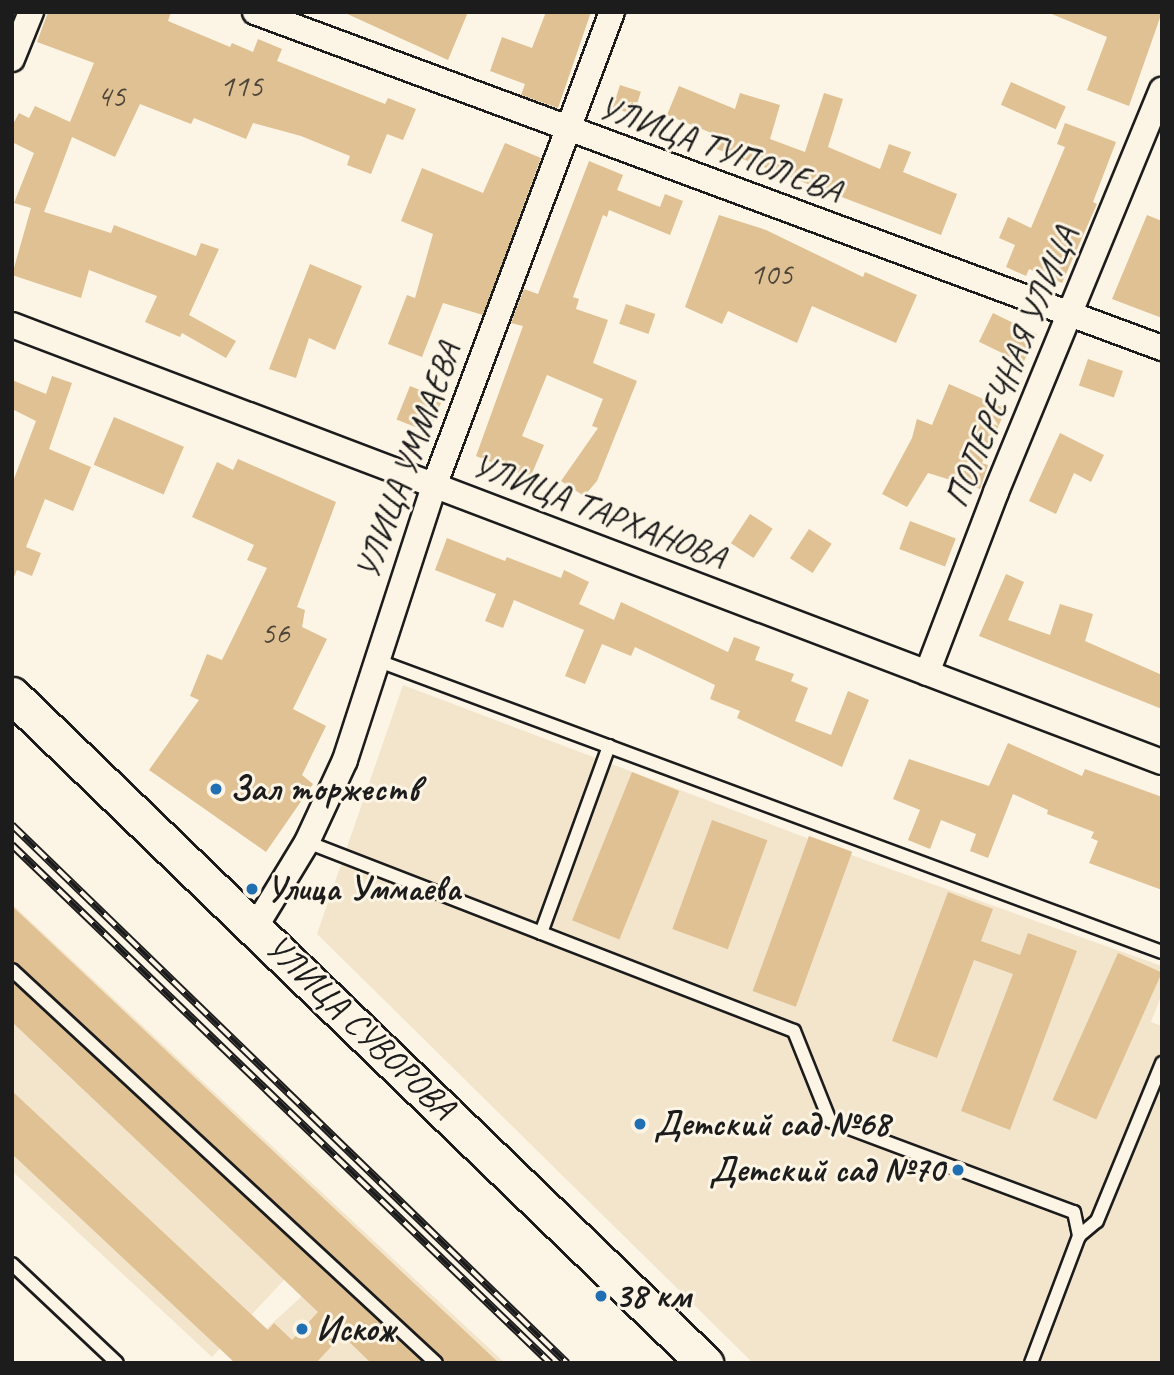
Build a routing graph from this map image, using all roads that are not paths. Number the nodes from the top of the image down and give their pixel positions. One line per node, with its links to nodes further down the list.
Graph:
1 (31, 12): 4 (street)
2 (255, 12): 6 (street, УЛИЦА ТУПОЛЕВА)
3 (612, 12): 6 (street, УЛИЦА УММАЕВА)
4 (12, 59)
5 (1162, 90): 7 (street, ПОПЕРЕЧНАЯ УЛИЦА)
6 (569, 131): 7 (street, УЛИЦА ТУПОЛЕВА); 10 (street, УЛИЦА УММАЕВА)
7 (1070, 315): 9 (street, УЛИЦА ТУПОЛЕВА); 12 (street, ПОПЕРЕЧНАЯ УЛИЦА)
8 (12, 325): 10 (street, УЛИЦА ТАРХАНОВА)
9 (1162, 348)
10 (434, 486): 11 (street, УЛИЦА УММАЕВА); 12 (street, УЛИЦА ТАРХАНОВА)
11 (376, 660): 14 (lane); 16 (street, УЛИЦА УММАЕВА)
12 (927, 673): 15 (street, УЛИЦА ТАРХАНОВА)
13 (12, 695): 17 (main road, УЛИЦА СУВОРОВА)
14 (609, 746): 18 (lane); 19 (lane)
15 (1162, 762)
16 (307, 842): 17 (street, УЛИЦА УММАЕВА); 18 (lane)
17 (256, 926): 26 (main road, УЛИЦА СУВОРОВА)
18 (541, 933): 22 (lane)
19 (1162, 952)
20 (12, 970): 25 (lane)
21 (1162, 1063): 22 (lane)
22 (1079, 1236): 27 (lane)
23 (12, 1264): 24 (lane)
24 (117, 1363)
25 (436, 1363)
26 (705, 1363)
27 (1031, 1363)

